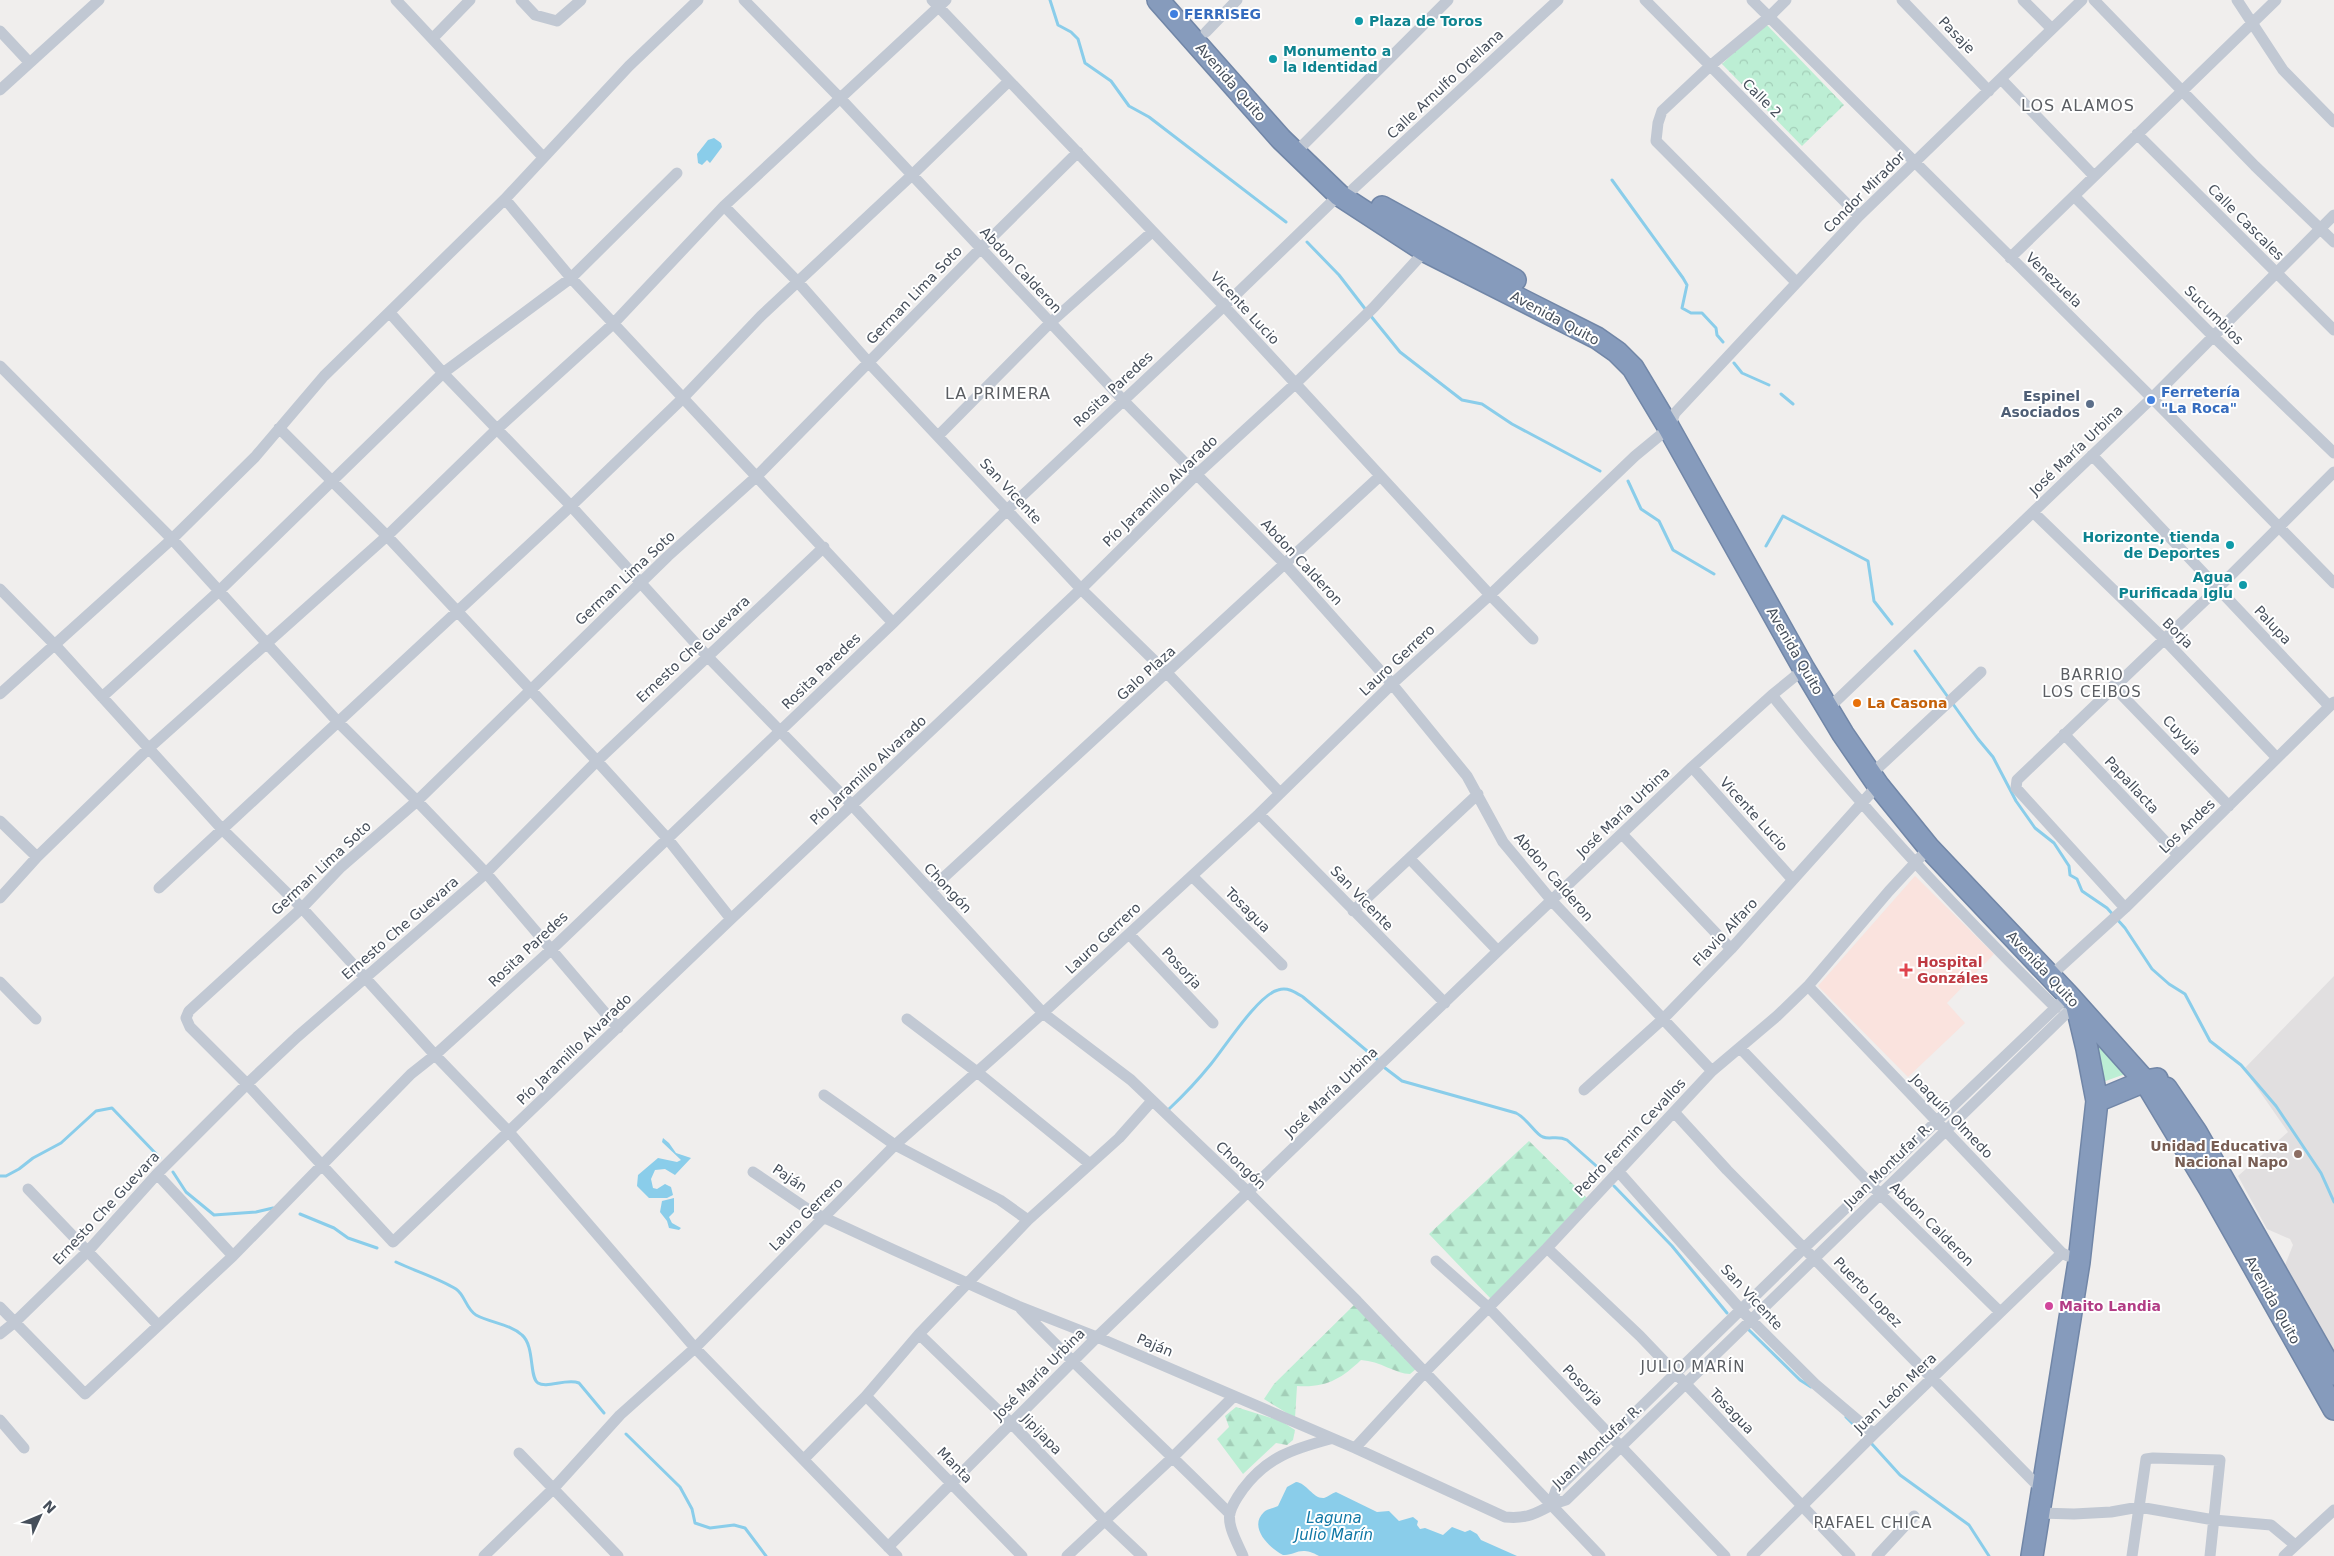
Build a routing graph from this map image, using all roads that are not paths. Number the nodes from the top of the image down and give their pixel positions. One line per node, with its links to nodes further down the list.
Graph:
1 (99, 0): 29 (street)
2 (396, 0): 28 (street)
3 (470, 0): 28 (street)
4 (521, 0): 5 (street)
5 (580, 0)
6 (698, 0): 41 (street)
7 (744, 0): 36 (street, Abdon Calderon)
8 (1158, 0): 46 (highway, Avenida Quito)
9 (1177, 0): 27 (highway, Avenida Quito)
10 (1237, 0): 27 (street)
11 (1448, 0): 39 (street)
12 (1558, 0): 46 (street, Calle Arnulfo Orellana)
13 (1644, 0): 30 (street, Calle 2)
14 (1752, 0): 23 (street, Venezuela)
15 (1786, 0): 23 (street)
16 (1902, 0): 35 (street, Pasaje)
17 (2023, 0): 25 (street)
18 (2082, 0): 25 (street, Condor Mirador)
19 (2094, 0): 34 (street)
20 (2237, 0): 24 (street)
21 (2276, 0): 24 (street)
22 (939, 2): 32 (street, Vicente Lucio); 36 (street)
23 (1769, 17): 30 (street); 42 (street, Venezuela)
24 (2252, 23): 34 (street); 37 (street)
25 (2052, 29): 31 (street, Condor Mirador)
26 (0, 31): 29 (street)
27 (1206, 32): 39 (highway, Avenida Quito)
28 (433, 38): 41 (street)
29 (29, 62): 33 (street)
30 (1710, 66): 51 (street, Calle 2); 61 (street)
31 (2001, 79): 35 (street, Condor Mirador); 45 (street)
32 (1009, 81): 40 (street, Vicente Lucio); 44 (street)
33 (0, 90)
34 (2183, 90): 38 (street); 52 (street)
35 (1989, 91): 42 (street, Condor Mirador)
36 (840, 98): 44 (street, Abdon Calderon); 49 (street)
37 (2334, 122)
38 (2137, 134): 45 (street); 58 (street, Calle Cascales)
39 (1303, 145): 46 (highway, Avenida Quito)
40 (1078, 152): 53 (street, Vicente Lucio); 55 (street, German Lima Soto)
41 (544, 157): 48 (street)
42 (1914, 162): 51 (street, Condor Mirador); 57 (street, Venezuela)
43 (677, 173): 59 (street)
44 (912, 175): 55 (street, Abdon Calderon); 60 (street)
45 (2094, 176): 47 (street)
46 (1346, 192): 56 (highway, Avenida Quito); 62 (street, Rosita Paredes); 75 (highway, Avenida Quito)
47 (2074, 196): 57 (street); 67 (street, Sucumbios)
48 (505, 199): 59 (street); 63 (street)
49 (724, 206): 60 (street, San Vicente); 65 (street)
50 (2334, 215): 52 (street, José María Urbina)
51 (1859, 216): 61 (street, Condor Mirador)
52 (2321, 228): 54 (street); 58 (street, José María Urbina)
53 (1152, 232): 62 (street, Vicente Lucio); 64 (street)
54 (2334, 242)
55 (980, 249): 64 (street, Abdon Calderon); 68 (street, German Lima Soto)
56 (1424, 251): 71 (street, Pío Jaramillo Alvarado); 75 (highway, Avenida Quito)
57 (2010, 258): 72 (street, Venezuela)
58 (2276, 274): 66 (street, Calle Cascales); 67 (street, José María Urbina)
59 (571, 278): 65 (street); 70 (street)
60 (798, 281): 68 (street, San Vicente); 73 (street)
61 (1796, 282): 75 (street, Condor Mirador)
62 (1224, 306): 71 (street, Vicente Lucio); 74 (street, Rosita Paredes)
63 (390, 313): 70 (street, Chongón); 76 (street)
64 (1050, 323): 74 (street, Abdon Calderon); 78 (street)
65 (613, 324): 73 (street); 77 (street)
66 (2334, 330)
67 (2213, 336): 72 (street, José María Urbina); 79 (street, Sucumbios)
68 (869, 363): 78 (street, San Vicente); 84 (street, German Lima Soto)
69 (0, 366): 91 (street)
70 (443, 373): 77 (street, Chongón); 85 (street)
71 (1295, 384): 82 (street, Pío Jaramillo Alvarado); 83 (street, Vicente Lucio)
72 (2152, 398): 80 (street, José María Urbina); 89 (street, Venezuela)
73 (682, 399): 84 (street); 86 (street)
74 (1123, 400): 82 (street, Abdon Calderon); 87 (street, Rosita Paredes)
75 (1672, 420): 100 (street, Lauro Gerrero); 108 (highway, Avenida Quito); 117 (highway, Avenida Quito)
76 (279, 428): 85 (street); 91 (street)
77 (497, 429): 86 (street, Chongón); 90 (street)
78 (938, 436): 87 (street, San Vicente)
79 (2334, 453)
80 (2092, 455): 88 (street, José María Urbina); 96 (street, Palupa)
81 (2334, 472): 89 (street)
82 (1197, 474): 93 (street, Abdon Calderon); 98 (street, Pío Jaramillo Alvarado)
83 (1380, 476): 93 (street, Galo Plaza); 100 (street, Vicente Lucio)
84 (756, 477): 92 (street); 94 (street, German Lima Soto)
85 (333, 481): 90 (street); 99 (street)
86 (571, 506): 94 (street, Chongón); 101 (street)
87 (1008, 509): 98 (street, San Vicente); 102 (street, Rosita Paredes)
88 (2033, 512): 103 (street, Borja); 117 (street, José María Urbina)
89 (2277, 526): 95 (street, Venezuela); 96 (street)
90 (387, 536): 101 (street); 105 (street)
91 (172, 540): 99 (street); 106 (street)
92 (824, 547): 102 (street); 107 (street, Ernesto Che Guevara)
93 (1286, 565): 110 (street, Galo Plaza); 111 (street, Abdon Calderon)
94 (642, 582): 107 (street, Chongón); 113 (street, German Lima Soto)
95 (2334, 583)
96 (2218, 588): 103 (street); 118 (street, Palupa)
97 (0, 589): 106 (street)
98 (1081, 589): 110 (street, San Vicente); 131 (street, Pío Jaramillo Alvarado)
99 (218, 592): 105 (street); 116 (street)
100 (1490, 595): 104 (street, Vicente Lucio); 111 (street, Lauro Gerrero)
101 (458, 612): 113 (street); 119 (street)
102 (893, 623): 120 (street, Rosita Paredes)
103 (2163, 638): 112 (street); 123 (street, Borja)
104 (1533, 639)
105 (268, 644): 119 (street); 122 (street)
106 (56, 646): 114 (street); 116 (street)
107 (708, 657): 120 (street, Chongón); 124 (street, Ernesto Che Guevara)
108 (1804, 670): 115 (street, José María Urbina); 126 (highway, Avenida Quito)
109 (1980, 672): 126 (street, Flavio Alfaro)
110 (1168, 674): 127 (street, San Vicente); 147 (street, Galo Plaza)
111 (1392, 684): 127 (street, Lauro Gerrero); 128 (street, Abdon Calderon)
112 (2113, 686): 121 (street); 132 (street, Cuyuja)
113 (528, 690): 124 (street); 129 (street, German Lima Soto)
114 (0, 694)
115 (1772, 695): 125 (street, José María Urbina); 130 (street)
116 (102, 697): 122 (street)
117 (1835, 702): 126 (highway, Avenida Quito)
118 (2332, 704): 123 (street, Los Andes)
119 (338, 722): 129 (street); 135 (street)
120 (779, 732): 131 (street, Chongón); 137 (street, Rosita Paredes)
121 (2064, 734): 139 (street, Papallacta); 151 (street)
122 (148, 750): 135 (street); 140 (street)
123 (2277, 758): 132 (street, Los Andes)
124 (597, 761): 137 (street); 143 (street, Ernesto Che Guevara)
125 (1692, 767): 136 (street, José María Urbina); 145 (street, Vicente Lucio)
126 (1879, 776): 130 (street, Flavio Alfaro); 138 (highway, Avenida Quito); 159 (highway, Avenida Quito)
127 (1280, 793): 133 (street, Lauro Gerrero)
128 (1478, 794): 141 (street); 149 (street, Abdon Calderon)
129 (417, 801): 143 (street); 150 (street, German Lima Soto)
130 (1861, 804): 142 (street); 145 (street, Flavio Alfaro)
131 (852, 805): 147 (street, Chongón); 153 (street, Pío Jaramillo Alvarado)
132 (2229, 806): 139 (street, Los Andes)
133 (1259, 814): 144 (street, Lauro Gerrero); 152 (street, San Vicente)
134 (0, 822): 140 (street)
135 (221, 828): 146 (street); 150 (street)
136 (1622, 834): 149 (street, José María Urbina); 156 (street)
137 (666, 838): 153 (street); 155 (street, Rosita Paredes)
138 (1929, 848): 142 (street, Pedro Fermin Cevallos); 163 (highway, Avenida Quito)
139 (2178, 855): 151 (street, Los Andes)
140 (37, 857): 148 (street)
141 (1410, 859): 152 (street); 157 (street)
142 (1914, 864): 162 (street, Pedro Fermin Cevallos); 163 (street)
143 (486, 873): 155 (street); 160 (street, Ernesto Che Guevara)
144 (1192, 876): 154 (street, Lauro Gerrero); 158 (street, Tosagua)
145 (1793, 880): 156 (street, Flavio Alfaro)
146 (159, 888)
147 (930, 890): 165 (street, Chongón)
148 (0, 898)
149 (1552, 900): 157 (street, José María Urbina); 168 (street, Abdon Calderon)
150 (302, 908): 160 (street); 176 (street, German Lima Soto)
151 (2123, 909): 159 (street, Los Andes)
152 (1353, 911): 164 (street, San Vicente)
153 (731, 919): 170 (street, Pío Jaramillo Alvarado)
154 (1129, 934): 165 (street, Lauro Gerrero); 169 (street, Posorja)
155 (552, 949): 170 (street); 172 (street, Rosita Paredes)
156 (1731, 949): 168 (street, Flavio Alfaro)
157 (1498, 951): 164 (street, José María Urbina)
158 (1282, 965)
159 (2058, 969): 163 (highway, Avenida Quito)
160 (366, 978): 172 (street); 176 (street, Ernesto Che Guevara)
161 (0, 982): 166 (street)
162 (1808, 986): 171 (street, Pedro Fermin Cevallos); 182 (street, Joaquín Olmedo)
163 (2072, 999): 175 (highway, Avenida Quito); 179 (highway); 182 (street, Juan Montufar R.); 183 (street, Juan Montufar R.)
164 (1445, 1003): 193 (street, José María Urbina)
165 (1044, 1013): 174 (street, Lauro Gerrero); 180 (street, Chongón)
166 (36, 1019)
167 (907, 1019): 174 (street)
168 (1663, 1019): 173 (street, Abdon Calderon); 177 (street, Flavio Alfaro)
169 (1213, 1023)
170 (618, 1028): 184 (street, Pío Jaramillo Alvarado)
171 (1740, 1048): 173 (street, Pedro Fermin Cevallos); 191 (street, Abdon Calderon)
172 (435, 1055): 184 (street); 187 (street, Rosita Paredes)
173 (1712, 1071): 181 (street, Pedro Fermin Cevallos)
174 (977, 1072): 185 (street, Lauro Gerrero); 186 (street)
175 (2153, 1080): 179 (highway); 220 (highway, Avenida Quito); 225 (highway, Avenida Quito)
176 (248, 1084): 187 (street); 190 (street, Ernesto Che Guevara)
177 (1584, 1090)
178 (824, 1095): 185 (street)
179 (2097, 1101): 201 (highway)
180 (1151, 1102): 186 (street); 193 (street, Chongón)
181 (1674, 1112): 188 (street, Pedro Fermin Cevallos); 198 (street, Puerto Lopez)
182 (1936, 1122): 183 (street, Joaquín Olmedo); 191 (street, Juan Montufar R.)
183 (1945, 1131): 194 (street, Juan Montufar R.); 201 (street, Joaquín Olmedo)
184 (508, 1132): 187 (street, Pío Jaramillo Alvarado); 216 (street)
185 (895, 1145): 195 (street, Lauro Gerrero); 196 (street)
186 (1090, 1164): 196 (street)
187 (322, 1166): 200 (street, Rosita Paredes)
188 (1618, 1171): 197 (street, Pedro Fermin Cevallos); 208 (street, San Vicente)
189 (753, 1172): 195 (street, Paján)
190 (157, 1174): 199 (street, Ernesto Che Guevara); 200 (street)
191 (1871, 1184): 194 (street, Abdon Calderon); 198 (street, Juan Montufar R.)
192 (28, 1189): 199 (street)
193 (1248, 1192): 215 (street, José María Urbina); 218 (street, Chongón)
194 (1880, 1194): 202 (street, Juan Montufar R.); 209 (street, Abdon Calderon)
195 (824, 1216): 204 (street, Paján); 216 (street, Lauro Gerrero)
196 (1028, 1220): 204 (street)
197 (1547, 1248): 207 (street, Pedro Fermin Cevallos); 219 (street, Tosagua)
198 (1804, 1249): 202 (street, Puerto Lopez); 208 (street, Juan Montufar R.)
199 (88, 1251): 211 (street, Ernesto Che Guevara); 212 (street)
200 (234, 1256): 212 (street, Rosita Paredes)
201 (2070, 1257): 209 (street, Juan León Mera); 239 (highway)
202 (1813, 1258): 210 (street, Juan Montufar R.); 221 (street, Puerto Lopez)
203 (1436, 1261): 207 (street, Posorja)
204 (969, 1284): 205 (street, Paján); 214 (street)
205 (1018, 1306): 215 (street, Paján); 217 (street)
206 (0, 1307): 211 (street)
207 (1489, 1308): 218 (street, Pedro Fermin Cevallos); 229 (street, Posorja)
208 (1741, 1310): 210 (street, San Vicente); 219 (street, Juan Montufar R.)
209 (2000, 1312): 221 (street, Juan León Mera)
210 (1751, 1319): 222 (street, Juan Montufar R.); 228 (street, San Vicente)
211 (15, 1322): 212 (street, Rosita Paredes); 213 (street, Ernesto Che Guevara)
212 (158, 1325)
213 (0, 1334)
214 (919, 1334): 223 (street); 227 (street, Jipijapa)
215 (1097, 1337): 217 (street, José María Urbina); 224 (street, Paján)
216 (694, 1348): 236 (street); 238 (street, Lauro Gerrero)
217 (1072, 1362): 227 (street, José María Urbina); 235 (street)
218 (1425, 1372): 233 (street, Pedro Fermin Cevallos); 240 (street, Chongón)
219 (1676, 1373): 222 (street, Tosagua); 229 (street, Juan Montufar R.)
220 (2334, 1374)
221 (1932, 1379): 228 (street, Juan León Mera); 239 (street, Puerto Lopez)
222 (1685, 1383): 231 (street, Juan Montufar R.); 241 (street, Tosagua)
223 (866, 1396): 236 (street); 237 (street, Manta)
224 (1234, 1396): 230 (street, Paján); 235 (street)
225 (2334, 1409)
226 (0, 1420): 232 (street)
227 (1011, 1423): 237 (street, José María Urbina); 248 (street, Jipijapa)
228 (1874, 1434): 241 (street, Juan León Mera)
229 (1611, 1436): 231 (street, Posorja); 240 (street, Juan Montufar R.)
230 (1330, 1439): 233 (street, Paján); 245 (street)
231 (1621, 1446): 240 (street, Juan Montufar R.); 259 (street, Posorja)
232 (24, 1448)
233 (1355, 1448): 240 (street, Paján)
234 (519, 1453): 238 (street)
235 (1173, 1457): 245 (street); 248 (street)
236 (804, 1459): 250 (street)
237 (951, 1483): 250 (street, José María Urbina); 254 (street, Manta)
238 (553, 1489): 251 (street, Lauro Gerrero); 252 (street)
239 (2042, 1490): 244 (highway)
240 (1551, 1504): 258 (street, Chongón)
241 (1802, 1505): 260 (street, Juan León Mera); 261 (street, Tosagua)
242 (2139, 1506): 244 (street); 247 (street); 247 (street); 264 (street)
243 (2334, 1510): 249 (street)
244 (2039, 1513): 263 (highway)
245 (1230, 1514): 257 (street)
246 (1914, 1516): 262 (street)
247 (2214, 1520): 249 (street); 265 (street)
248 (1105, 1521): 255 (street); 256 (street, Jipijapa)
249 (2296, 1545): 266 (street)
250 (888, 1547): 253 (street)
251 (484, 1556)
252 (618, 1556)
253 (897, 1556)
254 (1022, 1556)
255 (1067, 1556)
256 (1142, 1556)
257 (1244, 1556)
258 (1600, 1556)
259 (1725, 1556)
260 (1752, 1556)
261 (1850, 1556)
262 (1877, 1556)
263 (2032, 1556)
264 (2132, 1556)
265 (2210, 1556)
266 (2284, 1556)

